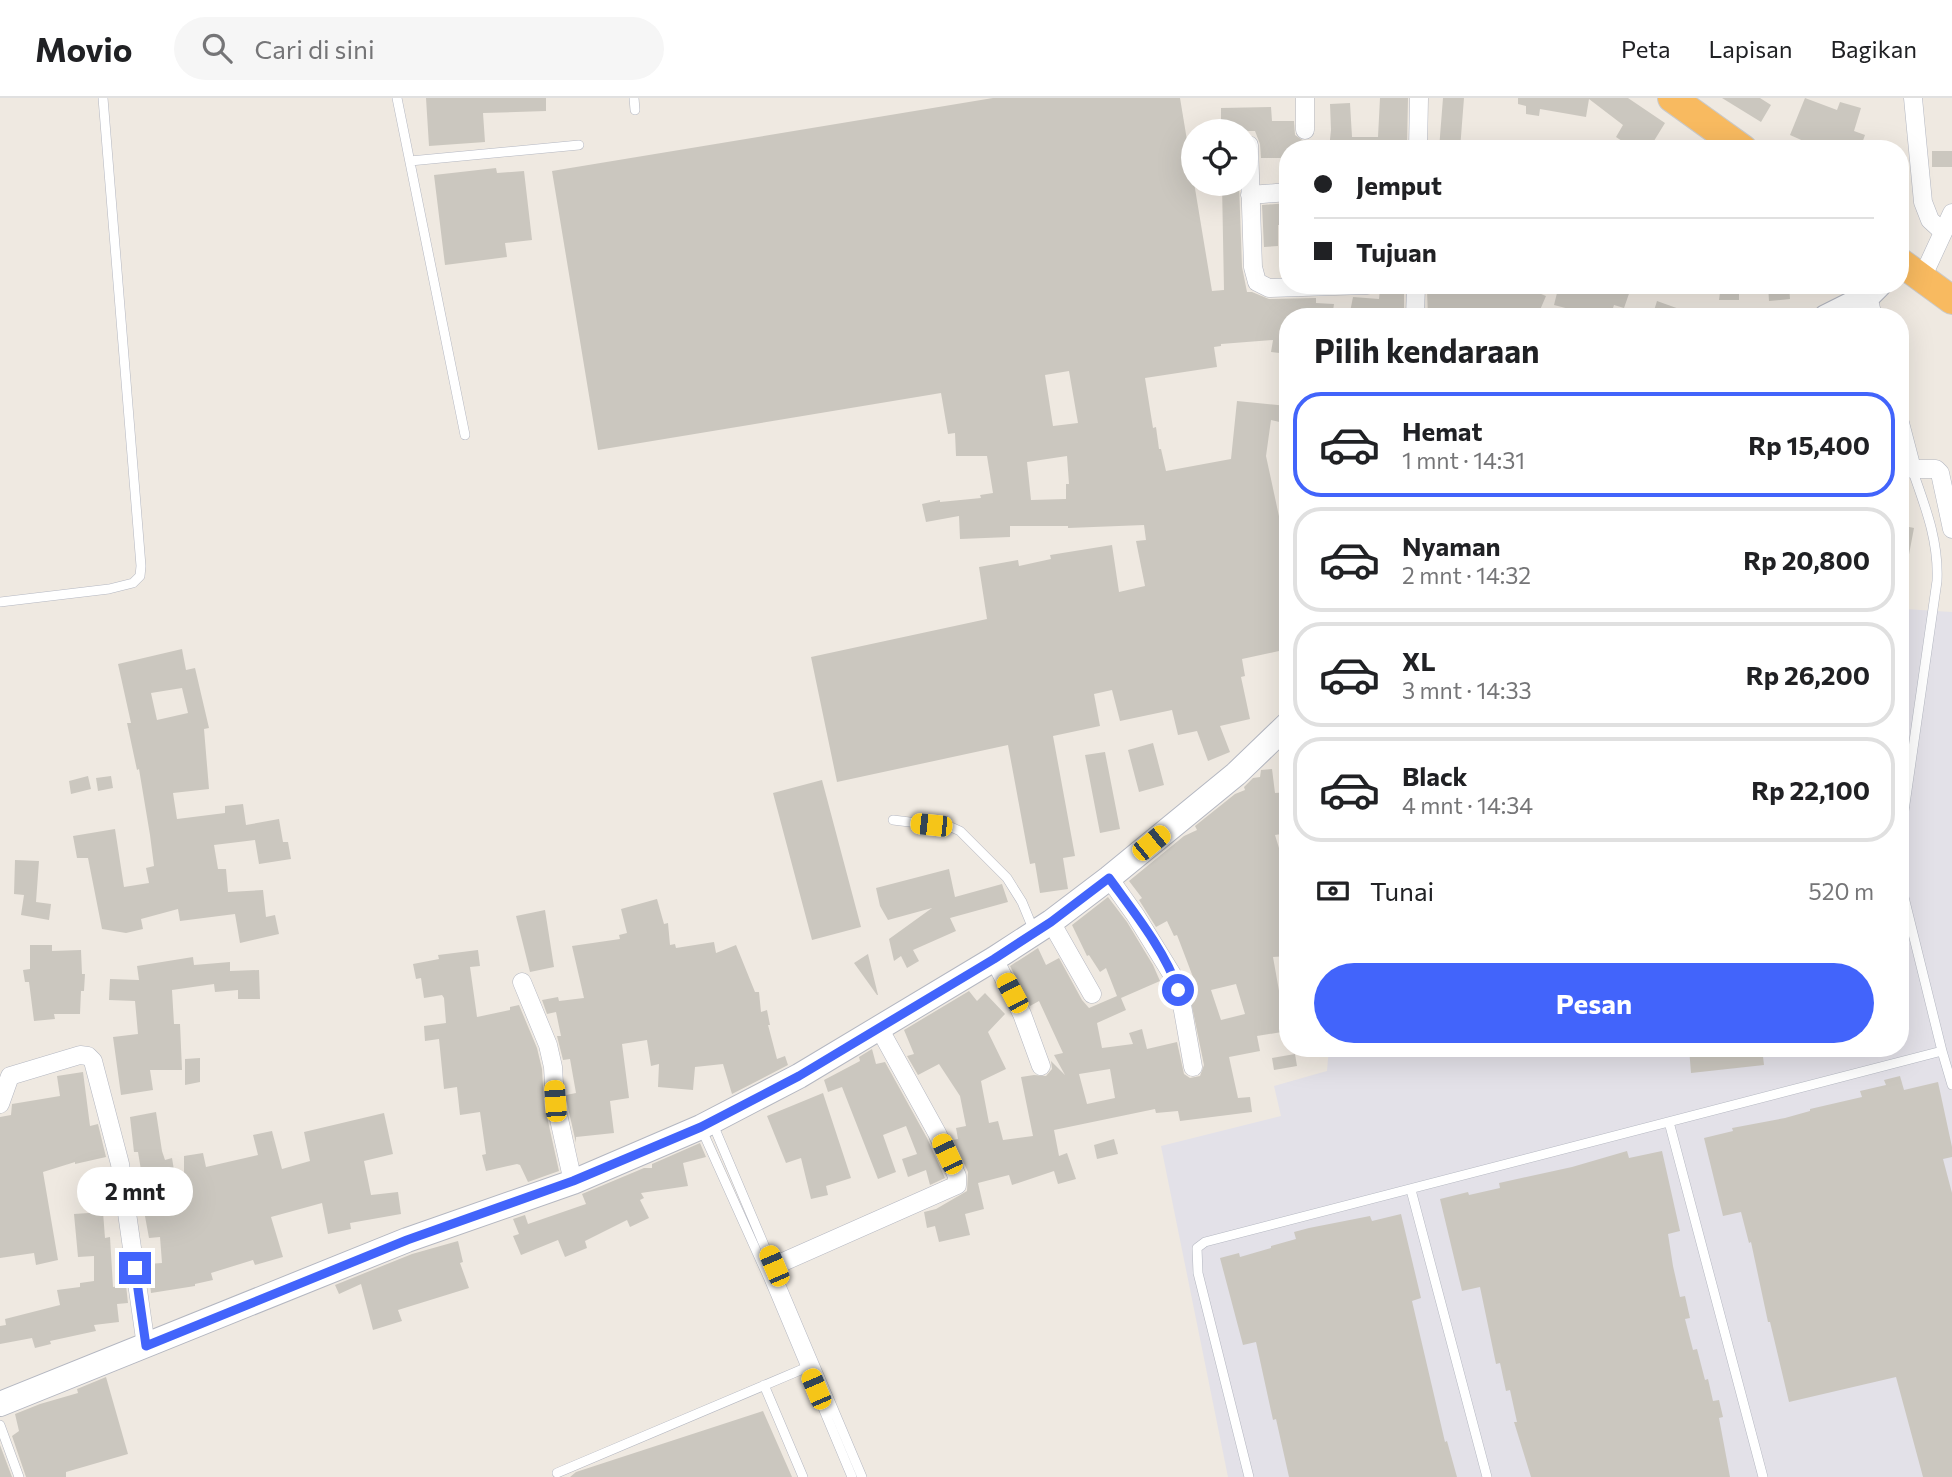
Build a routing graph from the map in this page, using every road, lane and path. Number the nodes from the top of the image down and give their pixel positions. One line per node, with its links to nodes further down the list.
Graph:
1 (103, 98): 28 (lane)
2 (397, 98): 13 (lane)
3 (634, 98): 8 (lane)
4 (1305, 98): 9 (street)
5 (1419, 98): 10 (street)
6 (1672, 98): 11 (highway)
7 (1913, 98): 18 (street)
8 (635, 110)
9 (1305, 130)
10 (1418, 140)
11 (1730, 140)
12 (579, 145): 13 (lane)
13 (410, 161): 24 (lane)
14 (1279, 193): 15 (street)
15 (1258, 194)
16 (1250, 196): 20 (street)
17 (1952, 213): 18 (street)
18 (1943, 232): 19 (street)
19 (1911, 270): 22 (highway)
20 (1279, 288)
21 (1873, 299): 23 (main road)
22 (1952, 300)
23 (1850, 308)
24 (465, 435)
25 (1909, 458): 26 (street)
26 (1912, 469): 27 (street); 30 (lane)
27 (1952, 529)
28 (0, 602)
29 (1279, 733): 32 (main road)
30 (1909, 776)
31 (893, 820): 34 (lane)
32 (1109, 878): 34 (main road); 41 (street)
33 (1909, 917): 39 (lane)
34 (1043, 927): 35 (main road); 37 (street)
35 (994, 959): 38 (main road); 40 (street)
36 (522, 982): 46 (street)
37 (1092, 994)
38 (879, 1028): 45 (main road); 48 (street)
39 (1942, 1051): 42 (lane); 44 (lane)
40 (1041, 1066)
41 (1193, 1067)
42 (1952, 1084)
43 (0, 1104): 49 (street)
44 (1669, 1122): 47 (lane); 61 (lane)
45 (706, 1124): 46 (main road); 48 (lane); 50 (lane)
46 (573, 1181): 49 (main road)
47 (1410, 1189): 59 (lane); 60 (lane)
48 (774, 1266): 50 (lane)
49 (146, 1346): 52 (main road)
50 (811, 1365): 51 (lane); 57 (lane); 58 (lane)
51 (764, 1385): 54 (lane); 56 (lane)
52 (0, 1404)
53 (0, 1425): 55 (lane)
54 (557, 1472)
55 (19, 1477)
56 (803, 1477)
57 (852, 1477)
58 (862, 1477)
59 (1249, 1477)
60 (1487, 1477)
61 (1763, 1477)

